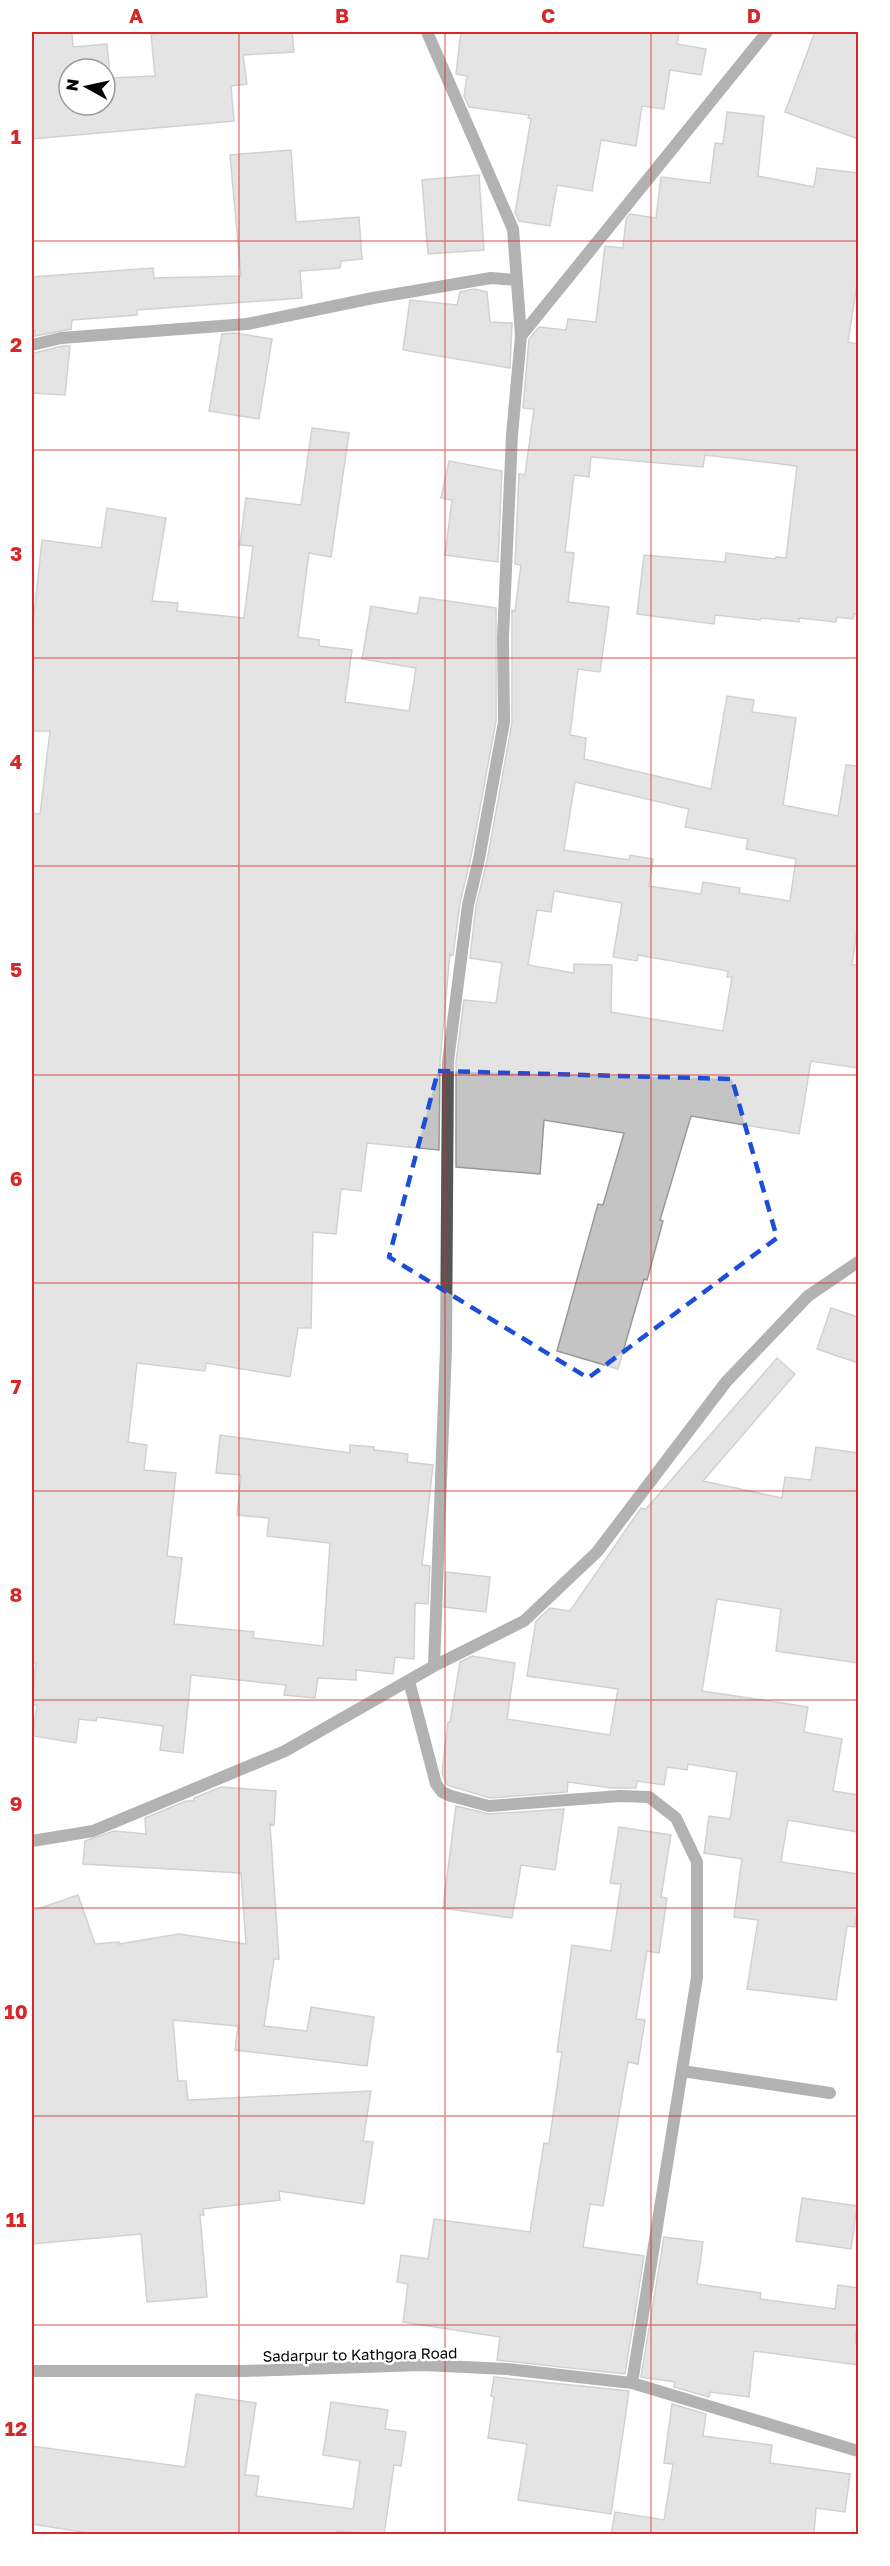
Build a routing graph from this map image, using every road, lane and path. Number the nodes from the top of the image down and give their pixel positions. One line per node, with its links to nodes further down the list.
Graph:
1 (427, 32): 3 (street)
2 (768, 32): 4 (street)
3 (517, 280): 4 (street); 5 (street)
4 (521, 336): 7 (street)
5 (32, 345)
6 (858, 1262): 7 (street)
7 (434, 1666): 8 (street)
8 (409, 1681): 9 (street); 10 (street)
9 (32, 1842)
10 (682, 2071): 11 (street); 13 (street)
11 (830, 2093)
12 (32, 2370): 13 (street, Sadarpur to Kathgora Road)
13 (632, 2384): 14 (street, Sadarpur to Kathgora Road)
14 (858, 2451)

